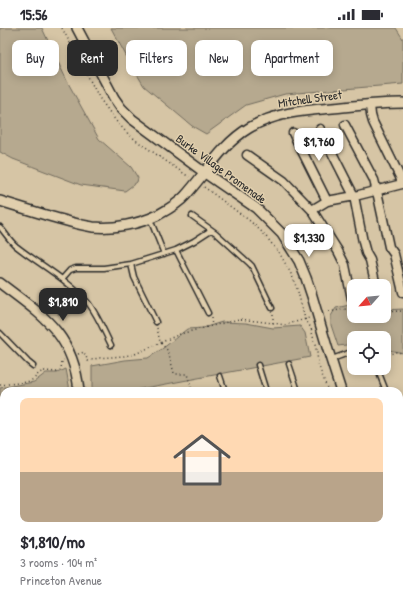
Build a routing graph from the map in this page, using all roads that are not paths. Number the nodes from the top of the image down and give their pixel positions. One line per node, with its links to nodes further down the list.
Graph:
1 (77, 28): 8 (street, Burke Village Promenade)
2 (403, 103): 3 (street, Mitchell Street)
3 (370, 105): 8 (street, Mitchell Street); 9 (street)
4 (345, 125): 10 (street)
5 (320, 129): 11 (street)
6 (293, 133): 13 (street)
7 (246, 155): 14 (street)
8 (205, 173): 16 (street, Mitchell Street); 33 (street, Burke Village Promenade)
9 (403, 186): 10 (street)
10 (377, 190): 11 (street); 26 (street)
11 (354, 196): 13 (street); 24 (street)
12 (0, 201): 16 (street, Mitchell Street)
13 (327, 201): 14 (street)
14 (312, 210): 23 (street)
15 (192, 216): 18 (lane)
16 (150, 219): 20 (lane)
17 (0, 227): 22 (lane)
18 (211, 230): 19 (lane); 27 (lane)
19 (176, 250): 20 (lane); 28 (lane)
20 (164, 254): 21 (lane)
21 (131, 264): 22 (lane); 29 (lane)
22 (62, 279): 31 (lane)
23 (347, 279)
24 (374, 279)
25 (0, 283): 39 (street)
26 (403, 292)
27 (272, 308)
28 (208, 313)
29 (156, 322)
30 (0, 332): 36 (lane)
31 (111, 345)
32 (347, 353): 33 (lane)
33 (331, 359): 43 (street, Burke Village Promenade)
34 (289, 364): 42 (lane)
35 (258, 365): 41 (lane)
36 (33, 366)
37 (380, 375): 44 (lane)
38 (220, 376): 40 (lane)
39 (79, 387)
40 (224, 387)
41 (265, 387)
42 (297, 387)
43 (340, 387)
44 (384, 387)

